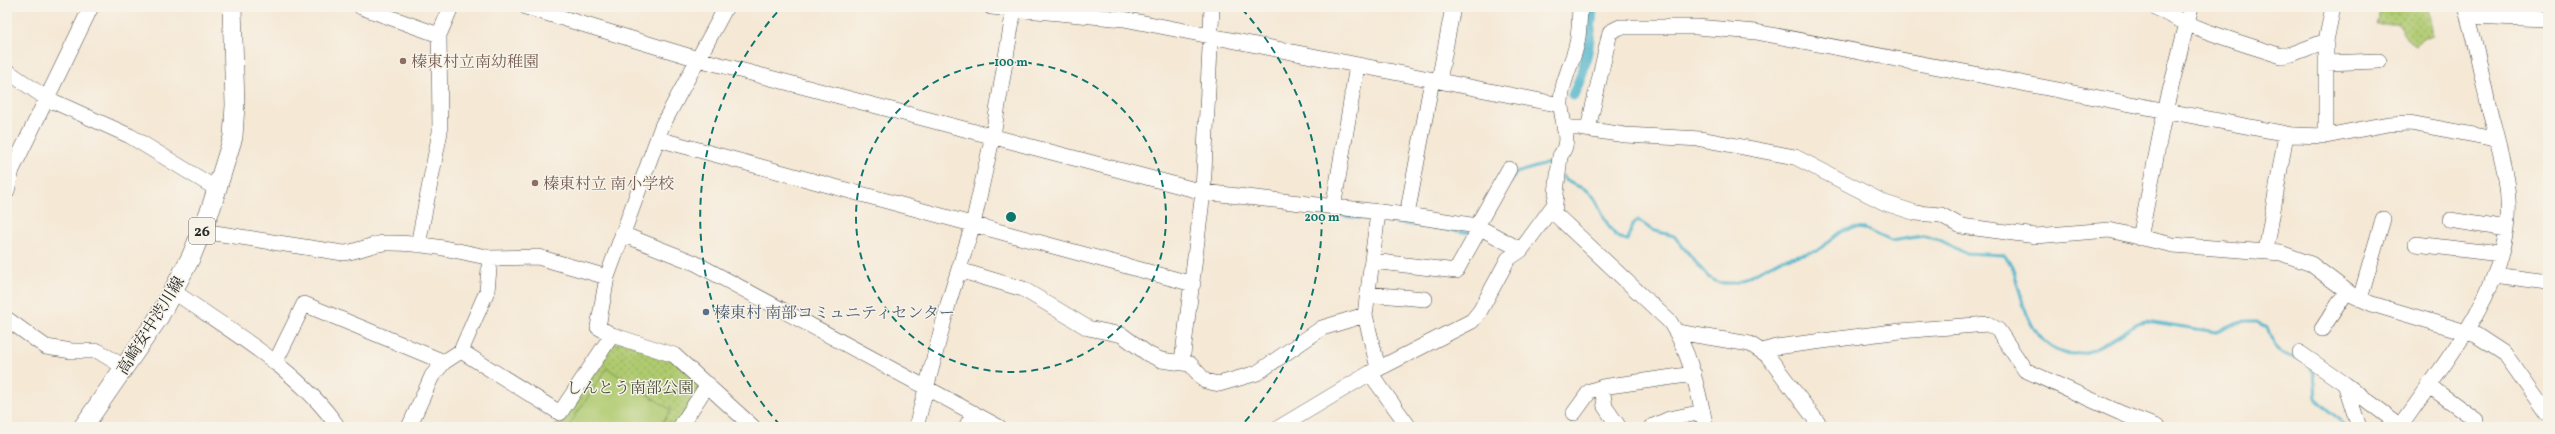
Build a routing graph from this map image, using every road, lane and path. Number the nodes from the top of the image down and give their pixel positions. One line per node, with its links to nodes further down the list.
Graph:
1 (91, 7): 28 (street)
2 (232, 7): 39 (main road, 高崎安中渋川線 / 26)
3 (361, 7): 19 (street)
4 (451, 7): 19 (street)
5 (526, 7): 22 (street)
6 (726, 7): 22 (street)
7 (991, 7): 14 (street)
8 (1212, 7): 20 (street)
9 (1453, 7): 27 (street)
10 (1580, 7): 29 (street)
11 (2155, 7): 18 (street)
12 (2191, 7): 18 (street)
13 (2333, 7): 21 (street)
14 (1014, 9): 15 (street); 34 (street)
15 (1077, 11): 20 (street)
16 (2467, 12): 17 (street); 37 (street)
17 (2548, 19)
18 (2187, 22): 21 (street); 30 (street)
19 (439, 36): 55 (street)
20 (1211, 36): 25 (street); 41 (street)
21 (2326, 41): 24 (street)
22 (698, 59): 34 (street); 36 (street)
23 (2379, 61): 24 (street)
24 (2326, 63): 35 (street)
25 (1357, 66): 27 (street); 43 (street)
26 (7, 71): 28 (street)
27 (1436, 81): 29 (street); 45 (street)
28 (46, 98): 39 (street); 40 (street)
29 (1561, 106): 31 (street)
30 (2165, 112): 32 (street); 33 (street); 53 (street)
31 (1564, 128): 32 (street); 42 (street)
32 (1588, 129): 53 (street)
33 (2286, 134): 35 (street); 57 (street)
34 (994, 135): 41 (street); 48 (street)
35 (2326, 136): 37 (street)
36 (658, 139): 48 (street); 52 (street)
37 (2496, 139): 50 (street)
38 (1509, 169): 49 (street)
39 (217, 189): 51 (main road, 高崎安中渋川線 / 26)
40 (7, 191)
41 (1203, 192): 43 (street); 65 (street)
42 (1554, 206): 56 (street); 74 (street)
43 (1333, 208): 44 (street)
44 (1378, 213): 45 (street); 60 (street)
45 (1407, 216): 49 (street)
46 (2383, 219): 70 (street)
47 (2450, 220): 50 (street)
48 (973, 224): 61 (street); 65 (street)
49 (1479, 227): 56 (street); 60 (street)
50 (2507, 229): 58 (street)
51 (202, 231): 55 (street); 66 (main road, 高崎安中渋川線 / 26)
52 (622, 234): 63 (street); 89 (street)
53 (2140, 238): 57 (street)
54 (2416, 244): 58 (street)
55 (418, 245): 59 (street)
56 (1521, 250): 84 (street)
57 (2266, 251): 67 (street)
58 (2500, 254): 62 (street)
59 (490, 258): 63 (street); 78 (street)
60 (1372, 261): 68 (street)
61 (959, 270): 81 (street); 89 (street)
62 (2494, 275): 64 (street); 75 (street)
63 (607, 277): 76 (street)
64 (2548, 282)
65 (1193, 284): 81 (street)
66 (173, 291): 82 (street); 83 (main road, 高崎安中渋川線 / 26)
67 (2347, 291): 70 (street); 73 (street)
68 (1368, 294): 69 (street); 71 (street)
69 (1425, 299)
70 (2360, 299): 75 (street)
71 (1365, 315): 81 (street); 84 (street)
72 (7, 319): 83 (street)
73 (2322, 329)
74 (1677, 332): 77 (street); 85 (street)
75 (2465, 332): 88 (street); 94 (street)
76 (612, 335): 78 (street); 86 (street)
77 (1763, 351): 109 (street); 110 (street)
78 (461, 352): 80 (street)
79 (2300, 353): 87 (street)
80 (444, 362): 82 (street); 98 (street)
81 (1182, 362)
82 (275, 363): 97 (street)
83 (124, 367): 96 (main road, 高崎安中渋川線 / 26)
84 (1374, 371): 104 (street); 105 (street)
85 (1694, 374): 90 (street); 92 (street)
86 (708, 384): 99 (street); 100 (street)
87 (2345, 384): 95 (street); 111 (street)
88 (2428, 385): 95 (street); 112 (street)
89 (927, 387): 93 (street); 101 (street)
90 (1602, 387): 91 (street); 106 (street)
91 (1574, 412)
92 (1702, 412): 107 (street); 108 (street)
93 (974, 413): 102 (street); 103 (street)
94 (2548, 415)
95 (2400, 426)
96 (83, 427)
97 (338, 427)
98 (409, 427)
99 (680, 427)
100 (753, 427)
101 (916, 427)
102 (966, 427)
103 (999, 427)
104 (1280, 427)
105 (1408, 427)
106 (1620, 427)
107 (1651, 427)
108 (1706, 427)
109 (1821, 427)
110 (2157, 427)
111 (2359, 427)
112 (2470, 427)

